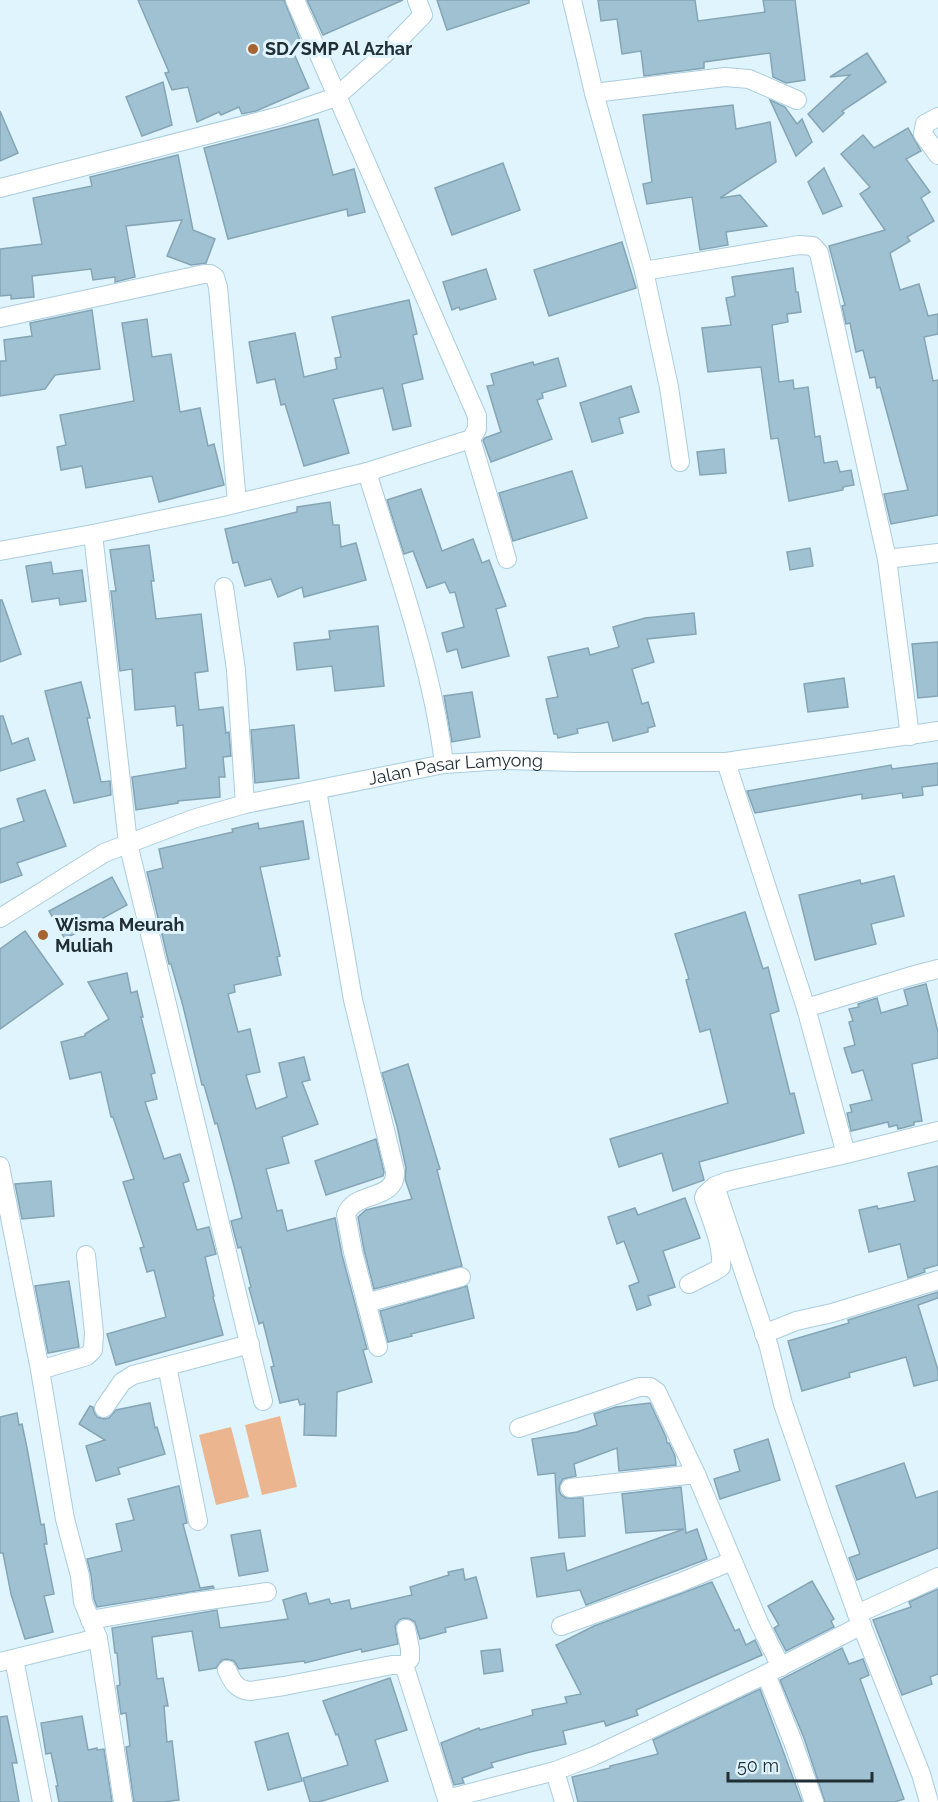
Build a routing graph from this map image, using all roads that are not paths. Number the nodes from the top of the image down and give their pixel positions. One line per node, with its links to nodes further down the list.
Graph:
1 (294, 0): 5 (street)
2 (417, 0): 5 (street)
3 (572, 0): 4 (street)
4 (594, 93): 6 (street); 10 (street)
5 (336, 97): 9 (street); 12 (street)
6 (797, 100)
7 (932, 121): 8 (street)
8 (938, 155)
9 (0, 188)
10 (644, 271): 13 (street); 20 (street)
11 (0, 318): 15 (street)
12 (471, 439): 14 (street); 19 (street)
13 (680, 462)
14 (367, 472): 15 (street); 25 (street)
15 (237, 503): 16 (street)
16 (93, 534): 17 (street); 28 (street)
17 (0, 551)
18 (938, 553): 20 (street)
19 (507, 559)
20 (887, 559): 23 (street)
21 (224, 587): 27 (street)
22 (938, 731): 23 (street, Jalan Pasar Lamyong)
23 (910, 736): 24 (street, Jalan Pasar Lamyong)
24 (726, 762): 25 (street, Jalan Pasar Lamyong); 31 (street)
25 (444, 764): 26 (street, Jalan Pasar Lamyong)
26 (317, 790): 27 (street, Jalan Pasar Lamyong); 40 (street)
27 (245, 804): 28 (street, Jalan Pasar Lamyong)
28 (128, 843): 29 (street, Jalan Pasar Lamyong); 42 (street)
29 (0, 918)
30 (938, 969): 31 (street)
31 (806, 1008): 33 (street)
32 (938, 1131): 33 (street)
33 (846, 1154): 35 (street)
34 (0, 1166): 45 (street)
35 (715, 1186): 39 (street); 41 (street)
36 (86, 1255): 45 (street)
37 (461, 1277): 40 (street)
38 (938, 1280): 41 (street)
39 (689, 1284)
40 (366, 1303): 43 (street)
41 (765, 1334): 56 (street)
42 (250, 1344): 44 (street); 46 (street)
43 (378, 1347)
44 (167, 1366): 47 (street); 51 (street)
45 (40, 1370): 55 (street)
46 (263, 1401)
47 (104, 1408)
48 (519, 1428): 49 (street)
49 (696, 1474): 50 (street); 52 (street)
50 (570, 1488)
51 (198, 1521)
52 (732, 1561): 57 (street); 63 (street)
53 (938, 1577): 56 (street)
54 (267, 1592): 55 (street)
55 (90, 1620): 59 (street)
56 (860, 1620): 63 (street); 70 (street)
57 (561, 1626)
58 (405, 1629): 61 (street)
59 (98, 1638): 60 (street); 67 (street)
60 (7, 1660): 66 (street)
61 (404, 1665): 62 (street); 65 (street)
62 (227, 1670)
63 (774, 1671): 64 (street); 69 (street)
64 (555, 1771): 65 (street); 68 (street)
65 (448, 1800)
66 (42, 1802)
67 (123, 1802)
68 (564, 1802)
69 (814, 1802)
70 (929, 1802)

